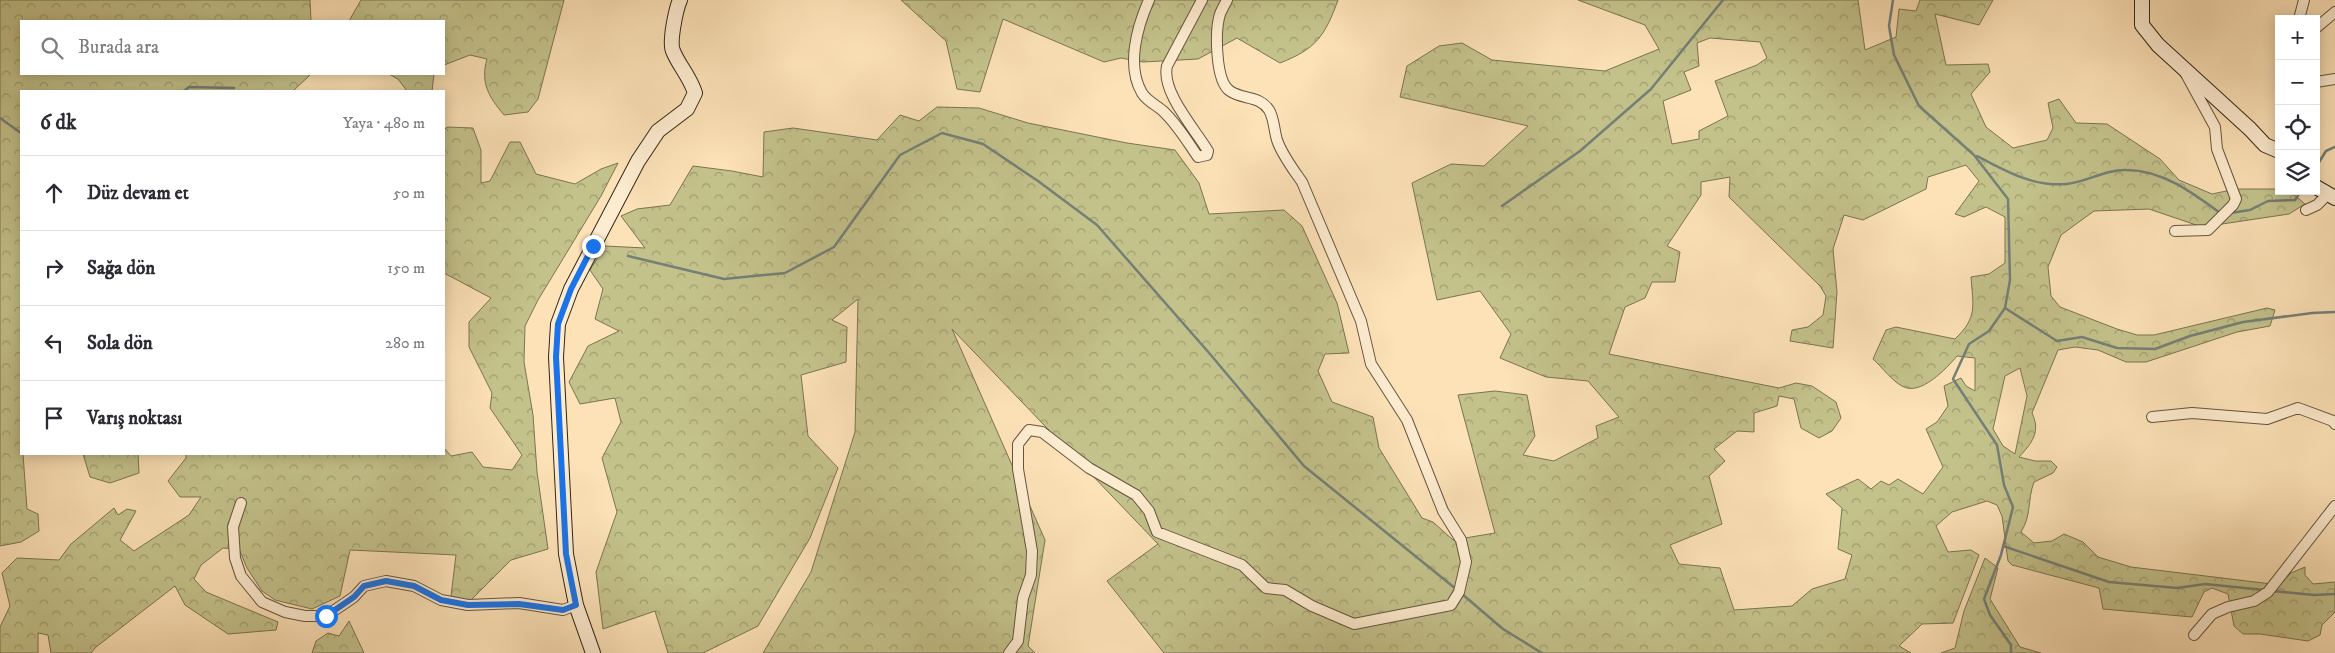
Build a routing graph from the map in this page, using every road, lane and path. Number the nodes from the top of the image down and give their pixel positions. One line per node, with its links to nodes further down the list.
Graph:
1 (680, 0): 21 (main road)
2 (1149, 0): 3 (street)
3 (1202, 0)
4 (1227, 0): 24 (street)
5 (2142, 0): 10 (main road)
6 (2304, 0): 8 (street)
7 (2335, 12): 9 (street)
8 (2300, 15)
9 (2320, 25)
10 (2180, 65): 13 (main road); 16 (street)
11 (2335, 79): 12 (street)
12 (2320, 81)
13 (2277, 150)
14 (2326, 193): 15 (street)
15 (2306, 210)
16 (2175, 231)
17 (2152, 417): 18 (street)
18 (2335, 424)
19 (241, 503): 21 (street)
20 (2335, 506): 22 (street)
21 (576, 605): 23 (main road)
22 (2194, 635)
23 (593, 653)
24 (1009, 653)

